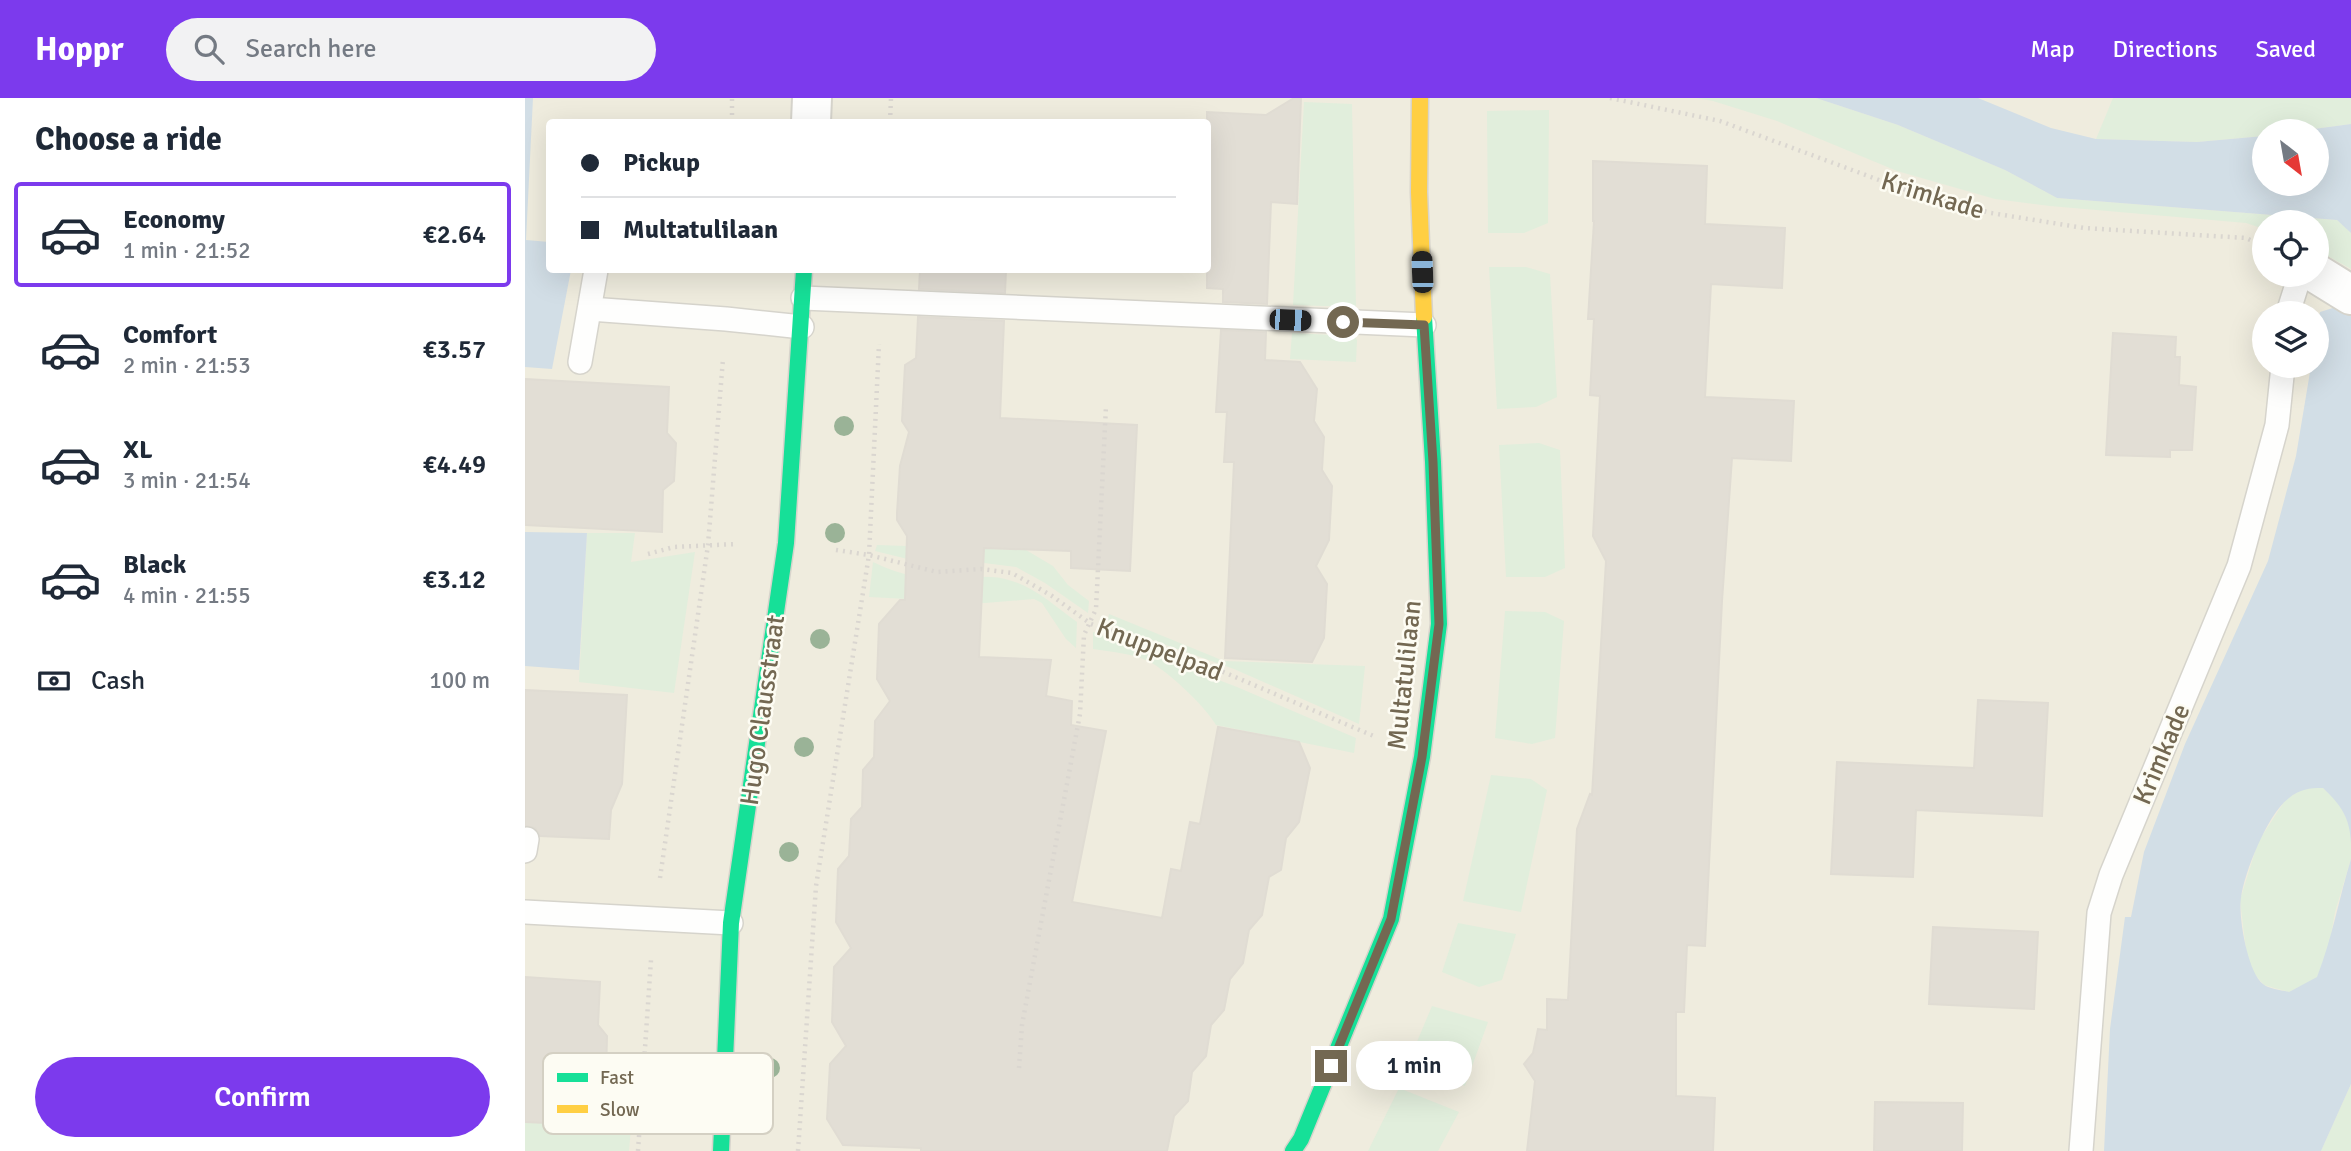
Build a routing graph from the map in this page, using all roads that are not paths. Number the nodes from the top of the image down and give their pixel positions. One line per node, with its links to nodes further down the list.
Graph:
1 (812, 98): 3 (street)
2 (1420, 98): 8 (street, Multatulilaan)
3 (811, 119)
4 (596, 273): 7 (lane)
5 (804, 273): 6 (street, Hugo Clausstraat)
6 (803, 298): 8 (lane); 9 (street, Hugo Clausstraat)
7 (590, 309): 9 (lane); 10 (lane)
8 (1424, 325): 15 (street, Multatulilaan)
9 (802, 327): 13 (street, Hugo Clausstraat)
10 (580, 362)
11 (2282, 378): 16 (lane, Krimkade)
12 (525, 912): 13 (lane)
13 (731, 923): 14 (street, Hugo Clausstraat)
14 (725, 1053)
15 (1293, 1151)
16 (2081, 1151)

